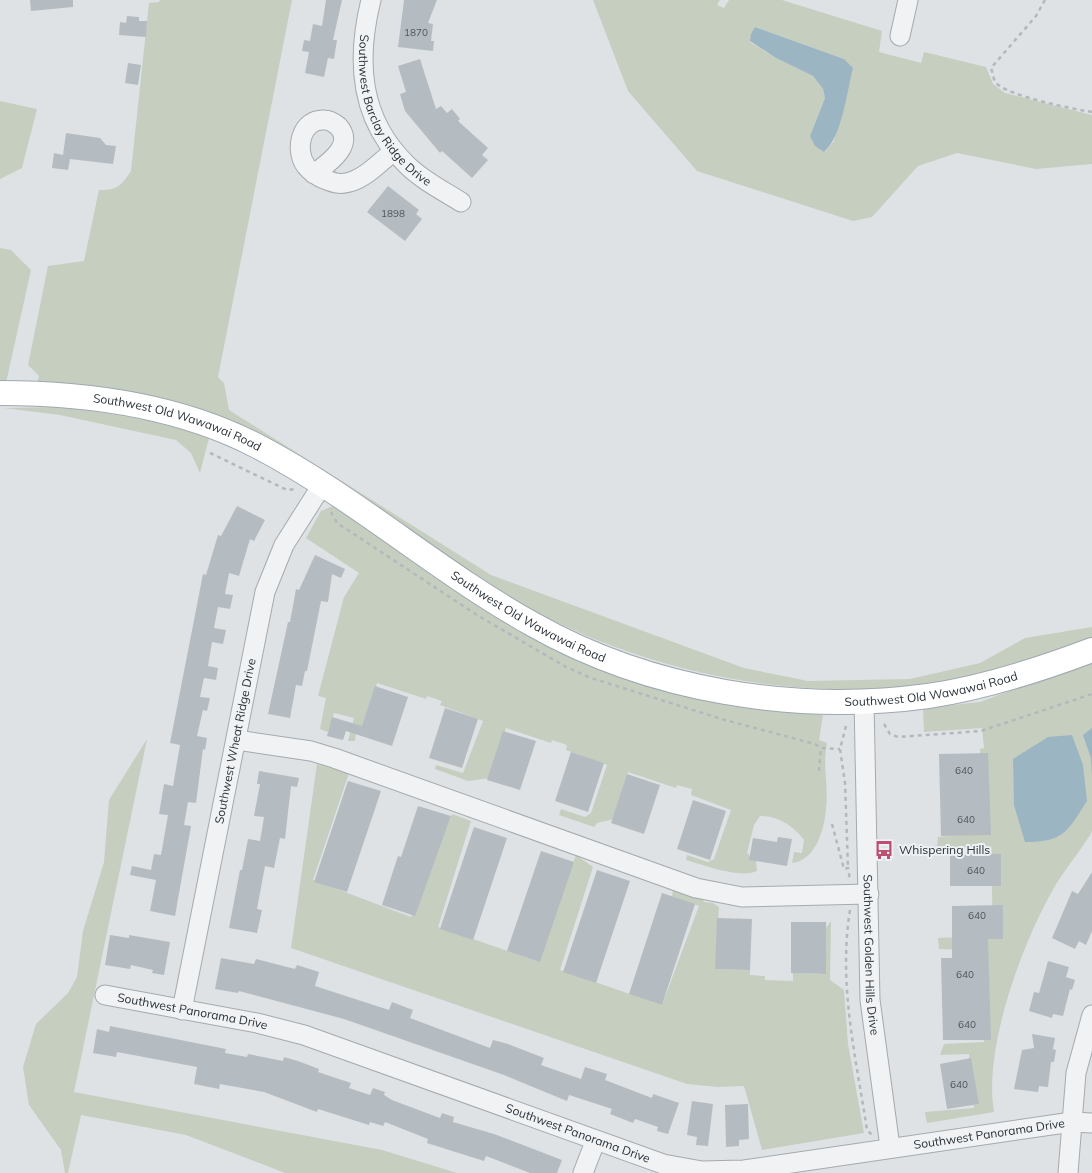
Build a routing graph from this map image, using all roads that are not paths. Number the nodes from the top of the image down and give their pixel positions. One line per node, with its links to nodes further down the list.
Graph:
1 (370, 0): 4 (street, Southwest Barclay Ridge Drive)
2 (908, 0): 3 (street)
3 (900, 36)
4 (394, 151): 5 (street); 6 (street, Southwest Barclay Ridge Drive)
5 (314, 174)
6 (461, 202)
7 (0, 394): 8 (main road, Southwest Old Wawawai Road)
8 (312, 487): 10 (main road, Southwest Old Wawawai Road); 11 (street, Southwest Wheat Ridge Drive)
9 (1092, 650): 10 (main road, Southwest Old Wawawai Road)
10 (864, 701): 12 (street, Southwest Golden Hills Drive)
11 (237, 740): 12 (street); 14 (street, Southwest Wheat Ridge Drive)
12 (860, 894): 19 (street, Southwest Golden Hills Drive)
13 (105, 995): 14 (street, Southwest Panorama Drive)
14 (182, 1010): 18 (street, Southwest Panorama Drive)
15 (1092, 1015): 16 (street)
16 (1072, 1122): 17 (street, Southwest Panorama Drive); 19 (street, Southwest Panorama Drive); 21 (street)
17 (1092, 1123)
18 (595, 1142): 19 (street, Southwest Panorama Drive); 20 (street)
19 (890, 1147)
20 (583, 1173)
21 (1068, 1173)

